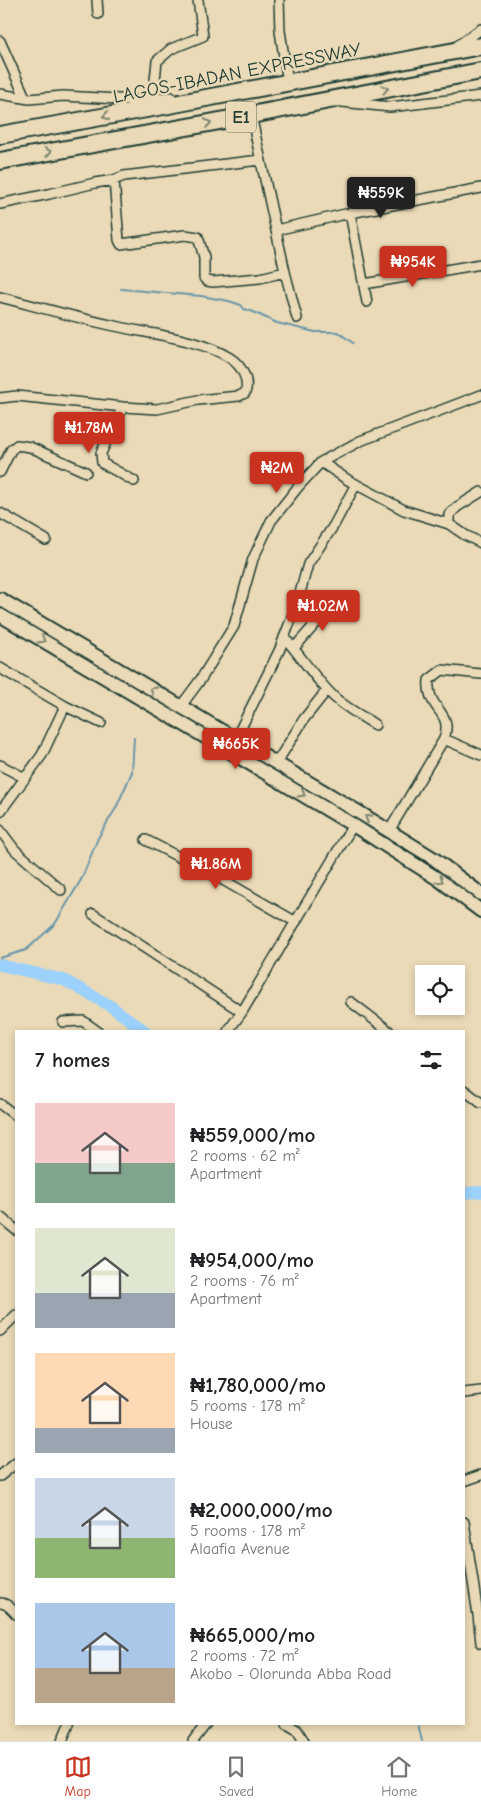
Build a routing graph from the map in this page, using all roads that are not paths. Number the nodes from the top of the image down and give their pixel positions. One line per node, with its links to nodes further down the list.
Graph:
1 (97, 0): 4 (street)
2 (198, 0): 13 (street)
3 (278, 0): 9 (street)
4 (98, 14)
5 (481, 29): 9 (street)
6 (0, 43): 12 (street)
7 (481, 46): 16 (highway, LAGOS-IBADAN EXPRESSWAY / E1, one-way to 16)
8 (481, 71): 14 (highway, E1, one-way to 8)
9 (287, 76): 13 (street)
10 (0, 94): 12 (street)
11 (481, 96): 14 (street)
12 (25, 97): 13 (street)
13 (153, 99)
14 (328, 100): 15 (highway, E1)
15 (251, 115): 17 (street); 18 (highway, E1, one-way to 15)
16 (0, 134)
17 (260, 160): 19 (street); 23 (street)
18 (0, 161)
19 (114, 180): 21 (street); 25 (street)
20 (481, 188): 22 (street)
21 (0, 204)
22 (350, 213): 23 (street); 26 (street)
23 (276, 230): 25 (street)
24 (481, 264): 26 (street)
25 (285, 272): 29 (street)
26 (364, 284): 28 (street)
27 (0, 297): 32 (street)
28 (367, 302)
29 (297, 318)
30 (481, 395): 33 (street)
31 (0, 398): 32 (street)
32 (123, 407): 36 (street)
33 (321, 462): 37 (street); 52 (street)
34 (0, 472): 35 (street)
35 (86, 472)
36 (134, 481)
37 (356, 484): 40 (street); 46 (street)
38 (481, 492): 40 (street)
39 (0, 513): 41 (street)
40 (450, 524): 42 (street)
41 (46, 540)
42 (481, 543)
43 (0, 599): 52 (main road, one-way to 43)
44 (332, 602): 47 (street)
45 (0, 615): 59 (main road, one-way to 59)
46 (284, 637): 47 (street); 55 (street)
47 (294, 648): 50 (street)
48 (0, 668): 51 (street)
49 (481, 674): 56 (street)
50 (327, 690): 54 (street); 60 (street)
51 (65, 706): 53 (street); 62 (street)
52 (181, 706): 55 (main road)
53 (101, 723)
54 (375, 724)
55 (236, 738): 57 (main road)
56 (444, 739): 58 (street); 66 (street)
57 (250, 746): 59 (main road); 60 (main road)
58 (481, 755)
59 (243, 758): 64 (main road, one-way to 64)
60 (276, 762): 66 (main road, one-way to 60)
61 (0, 765): 62 (street)
62 (25, 778): 63 (street)
63 (0, 812)
64 (353, 824): 70 (main road, one-way to 70); 72 (street)
65 (0, 830): 68 (street)
66 (389, 831): 69 (main road)
67 (146, 840): 72 (street)
68 (61, 890)
69 (481, 894)
70 (481, 911)
71 (93, 914): 74 (street)
72 (296, 922): 74 (street)
73 (351, 1002): 78 (street)
74 (242, 1012): 77 (street)
75 (63, 1022): 76 (street)
76 (96, 1030)
77 (229, 1030)
78 (388, 1030)
79 (465, 1091): 80 (street)
80 (481, 1103)
81 (0, 1104): 82 (street)
82 (15, 1115)
83 (0, 1218): 84 (street)
84 (15, 1229)
85 (15, 1318): 86 (street)
86 (0, 1331)
87 (481, 1391): 88 (street)
88 (465, 1393)
89 (15, 1464): 91 (street)
90 (481, 1475): 92 (street)
91 (0, 1476)
92 (465, 1480)
93 (465, 1529): 95 (street)
94 (481, 1570): 95 (street)
95 (471, 1572): 98 (street)
96 (0, 1603): 97 (street)
97 (15, 1613)
98 (480, 1615): 99 (street)
99 (481, 1643)
100 (69, 1725): 103 (street)
101 (205, 1725): 104 (street)
102 (289, 1725): 105 (street)
103 (62, 1741)
104 (194, 1741)
105 (304, 1741)

